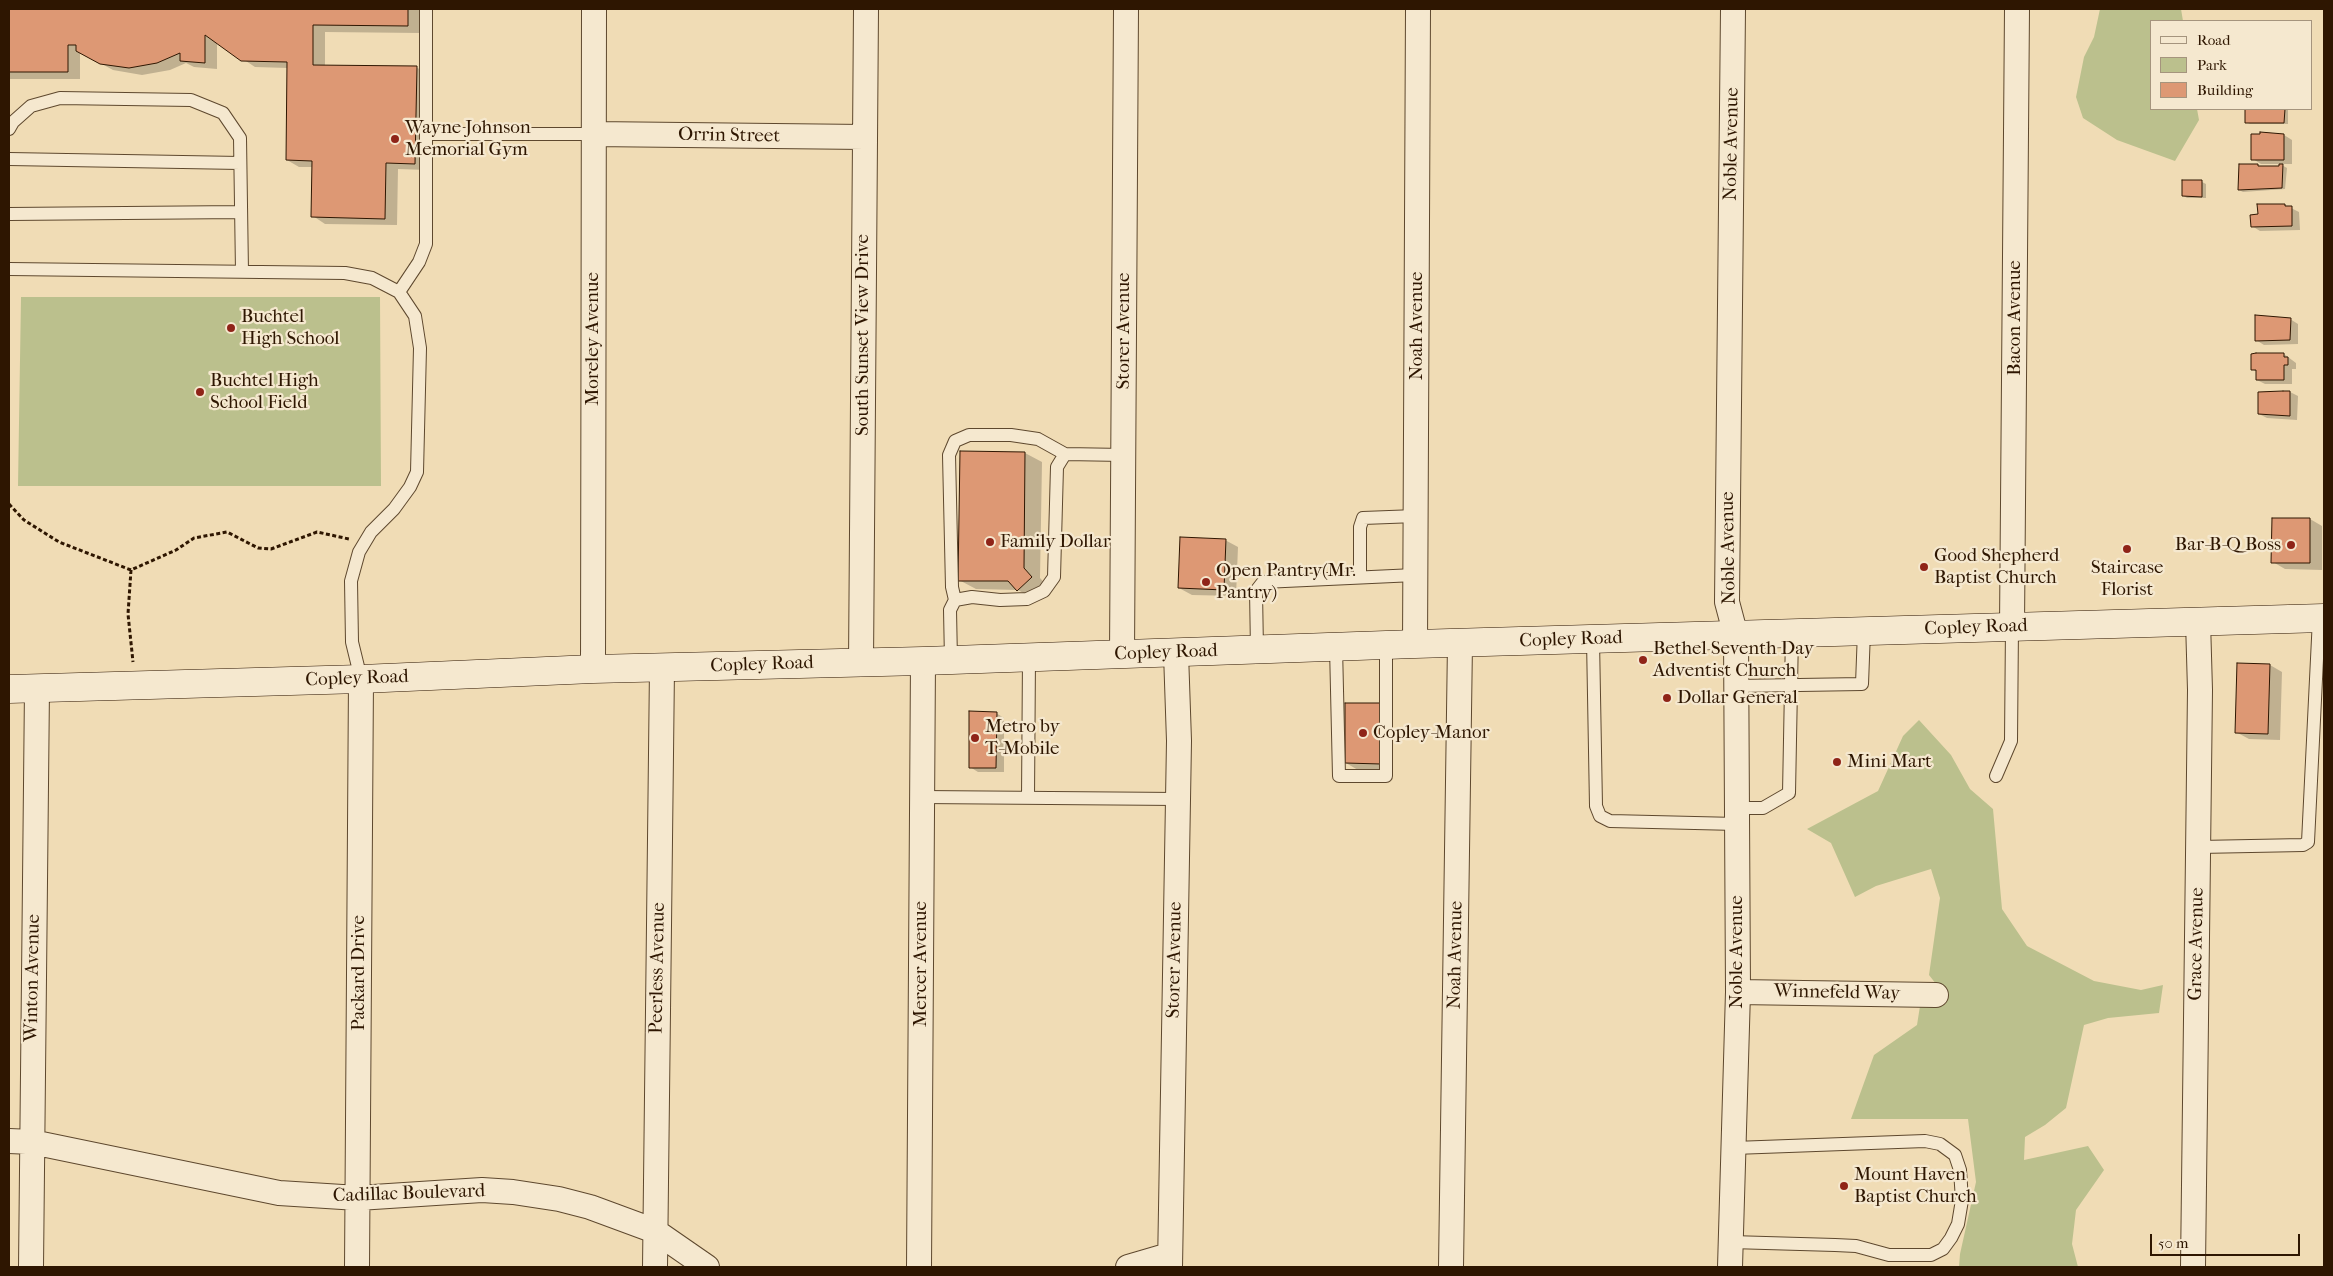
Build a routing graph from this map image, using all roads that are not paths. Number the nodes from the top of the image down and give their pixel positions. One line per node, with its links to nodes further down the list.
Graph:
1 (426, 9): 9 (lane)
2 (594, 9): 10 (street, Moreley Avenue)
3 (866, 9): 11 (street, South Sunset View Drive)
4 (1126, 9): 20 (street, Storer Avenue)
5 (1418, 9): 21 (street, Noah Avenue)
6 (1733, 9): 30 (street, Noble Avenue)
7 (2018, 9): 27 (street, Bacon Avenue)
8 (9, 129): 13 (lane)
9 (426, 134): 10 (lane); 18 (lane)
10 (593, 134): 11 (street, Orrin Street); 44 (street, Moreley Avenue)
11 (864, 137): 42 (street, South Sunset View Drive)
12 (9, 159): 13 (lane)
13 (240, 163): 14 (lane)
14 (241, 212): 15 (lane); 17 (lane)
15 (9, 214)
16 (9, 269): 17 (lane)
17 (242, 272): 18 (lane)
18 (399, 292): 45 (lane)
19 (1065, 454): 20 (lane); 24 (lane); 24 (lane)
20 (1124, 455): 38 (street, Storer Avenue)
21 (1416, 516): 22 (street, Noah Avenue); 23 (lane)
22 (1415, 574): 23 (lane); 33 (street, Noah Avenue)
23 (1360, 577): 36 (lane)
24 (956, 600): 40 (lane)
25 (2321, 618): 26 (main road, Copley Road); 50 (lane)
26 (2198, 621): 27 (main road, Copley Road); 56 (street, Grace Avenue)
27 (2012, 626): 28 (main road, Copley Road); 51 (lane)
28 (1864, 631): 29 (main road, Copley Road); 47 (lane)
29 (1792, 634): 30 (main road, Copley Road); 47 (lane)
30 (1736, 636): 31 (main road, Copley Road); 46 (street, Noble Avenue)
31 (1593, 640): 32 (main road, Copley Road); 55 (lane)
32 (1460, 643): 33 (main road, Copley Road); 71 (street, Noah Avenue)
33 (1415, 644): 34 (main road, Copley Road)
34 (1386, 645): 35 (main road, Copley Road); 35 (lane)
35 (1336, 647): 36 (main road, Copley Road)
36 (1257, 650): 37 (main road, Copley Road)
37 (1176, 653): 38 (main road, Copley Road); 54 (street, Storer Avenue)
38 (1122, 654): 39 (main road, Copley Road)
39 (1030, 657): 40 (main road, Copley Road); 53 (lane)
40 (951, 660): 41 (main road, Copley Road)
41 (923, 661): 42 (main road, Copley Road); 52 (street, Mercer Avenue)
42 (861, 662): 43 (main road, Copley Road)
43 (662, 668): 44 (main road, Copley Road); 62 (street, Peerless Avenue)
44 (593, 669): 45 (main road, Copley Road)
45 (361, 679): 48 (main road, Copley Road); 61 (street, Packard Drive)
46 (1736, 686): 47 (lane); 55 (street, Noble Avenue)
47 (1791, 687): 55 (lane)
48 (37, 688): 49 (main road, Copley Road); 59 (street, Winton Avenue)
49 (9, 689)
50 (2319, 720): 56 (lane)
51 (1996, 776)
52 (922, 797): 53 (lane); 69 (street, Mercer Avenue)
53 (1028, 798): 54 (lane)
54 (1178, 799): 64 (street, Storer Avenue)
55 (1737, 816): 57 (street, Noble Avenue)
56 (2198, 847): 73 (street, Grace Avenue)
57 (1738, 992): 58 (street, Winnefeld Way); 60 (street, Noble Avenue)
58 (1936, 995)
59 (20, 1141): 61 (street, Cadillac Boulevard); 65 (street, Winton Avenue)
60 (1734, 1148): 63 (street, Noble Avenue); 63 (lane)
61 (358, 1198): 62 (street, Cadillac Boulevard); 66 (street, Packard Drive)
62 (656, 1231): 67 (street, Peerless Avenue); 68 (street, Cadillac Boulevard)
63 (1731, 1242): 72 (street, Noble Avenue)
64 (1169, 1261): 70 (street)
65 (31, 1267)
66 (357, 1267)
67 (655, 1267)
68 (707, 1267)
69 (919, 1267)
70 (1128, 1267)
71 (1451, 1267)
72 (1730, 1267)
73 (2193, 1267)

